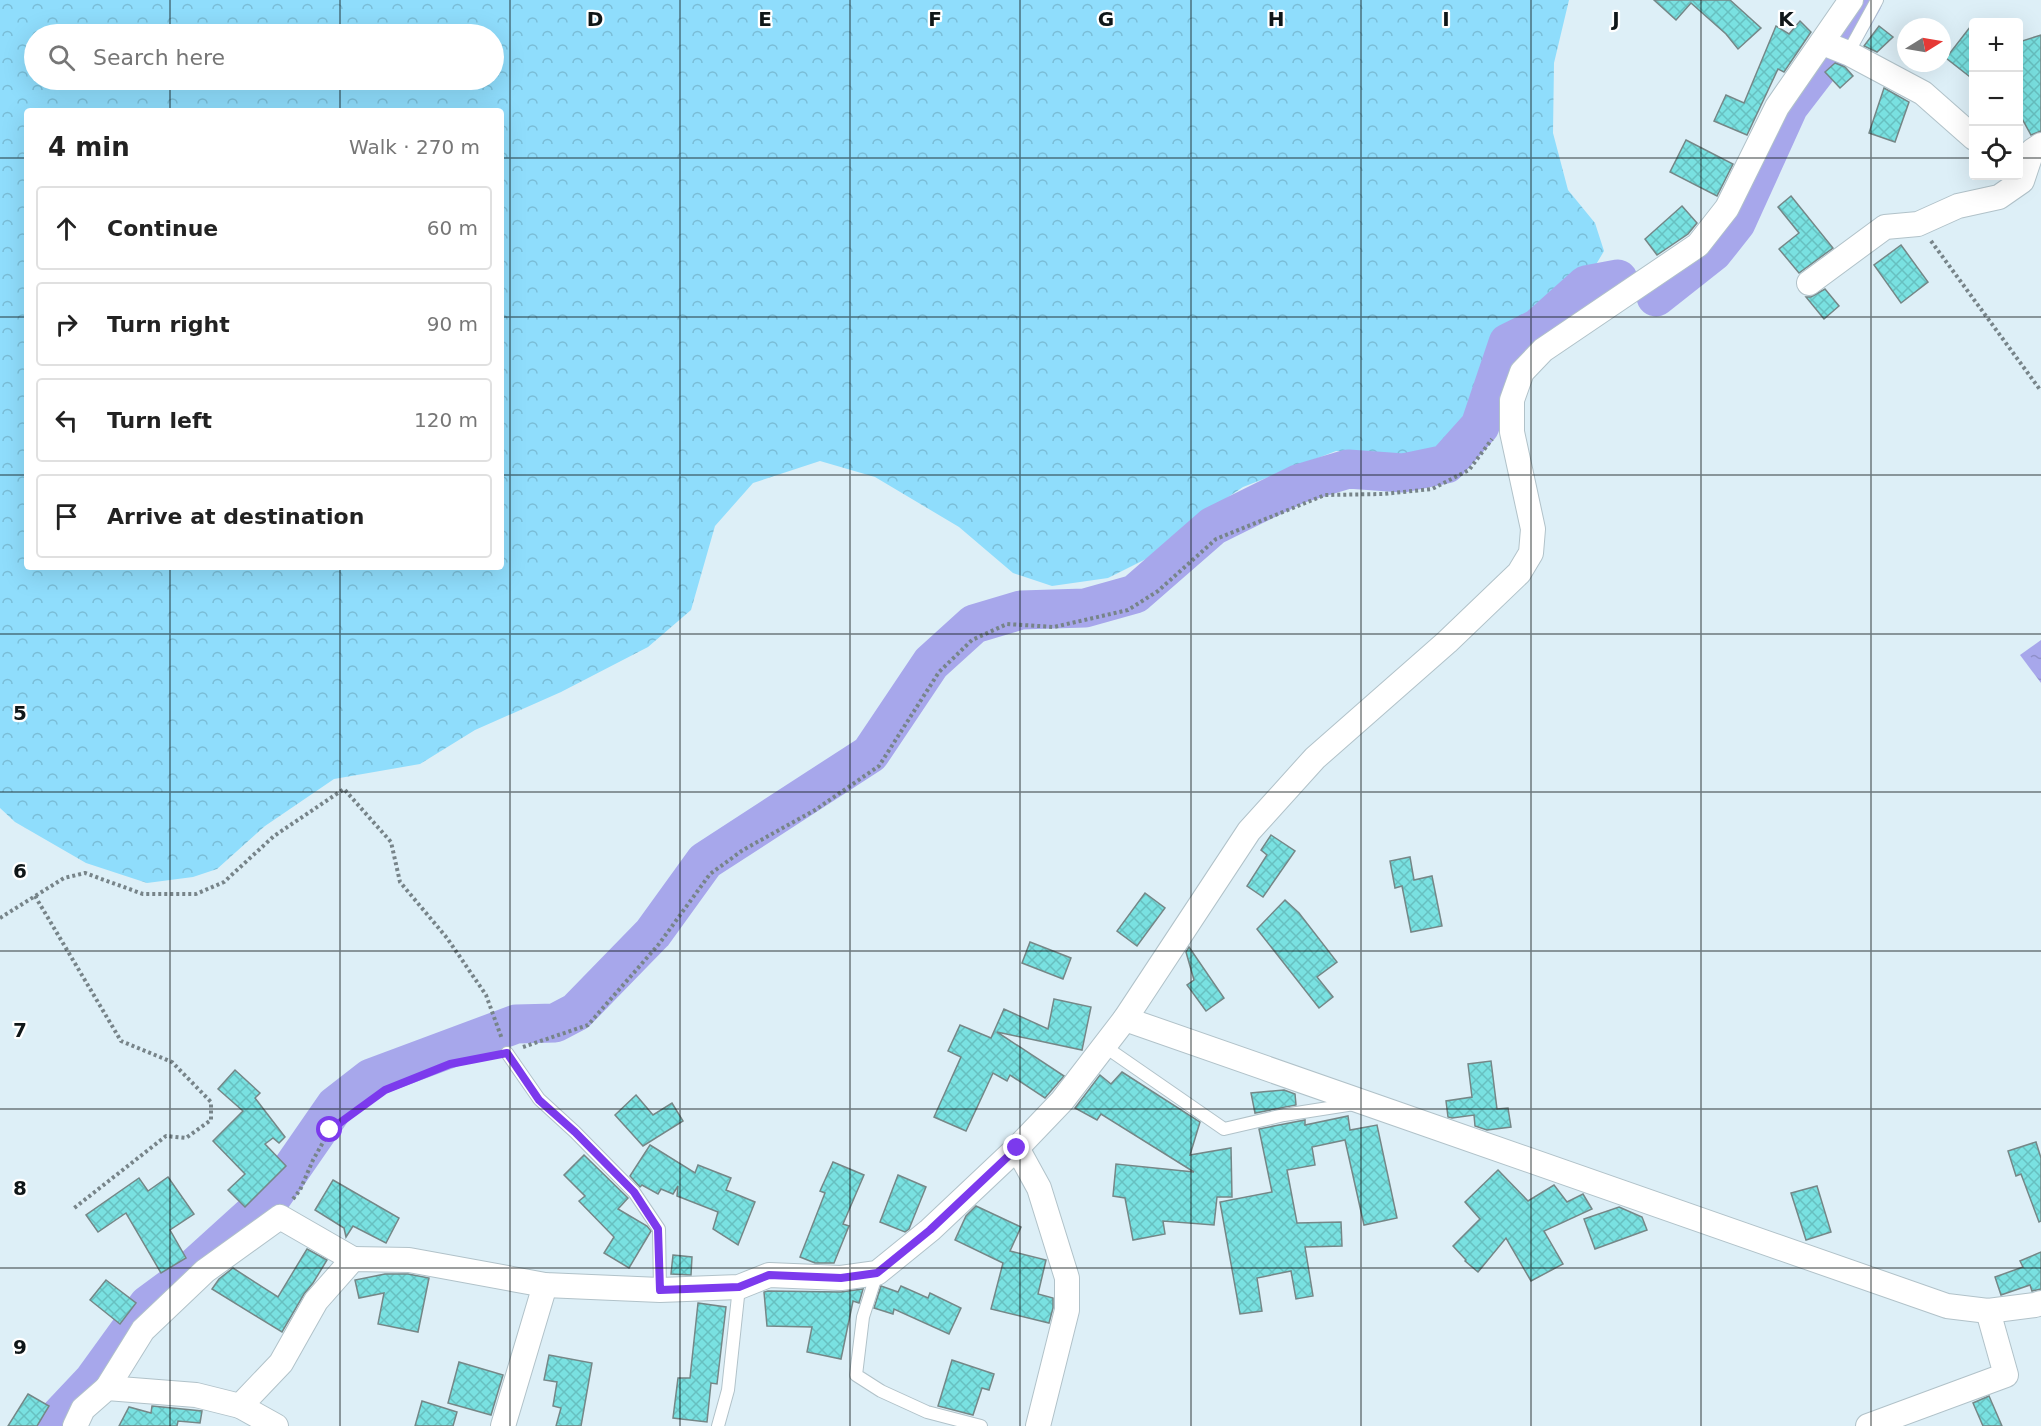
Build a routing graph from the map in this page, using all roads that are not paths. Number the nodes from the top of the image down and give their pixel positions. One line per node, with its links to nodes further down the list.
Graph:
1 (1851, 0): 3 (street)
2 (1877, 0): 4 (lane)
3 (1823, 44): 4 (street); 10 (street)
4 (1848, 53): 5 (street)
5 (1969, 134)
6 (2041, 145): 7 (street)
7 (2023, 170)
8 (2017, 180): 9 (street)
9 (1809, 283)
10 (1125, 1019): 11 (street); 13 (street)
11 (1104, 1046): 13 (lane); 14 (street)
12 (507, 1053): 19 (lane)
13 (1364, 1102): 21 (street)
14 (1017, 1148): 16 (street); 29 (street)
15 (353, 1259): 17 (street); 22 (street); 23 (street)
16 (877, 1273): 18 (street); 28 (lane)
17 (545, 1285): 19 (street); 26 (street)
18 (739, 1287): 19 (street); 27 (lane)
19 (660, 1290)
20 (2041, 1302): 21 (street)
21 (1988, 1311): 30 (street)
22 (107, 1388): 23 (street); 24 (street)
23 (240, 1406): 25 (street)
24 (75, 1426)
25 (276, 1426)
26 (503, 1426)
27 (718, 1426)
28 (981, 1426)
29 (1038, 1426)
30 (1868, 1426)

